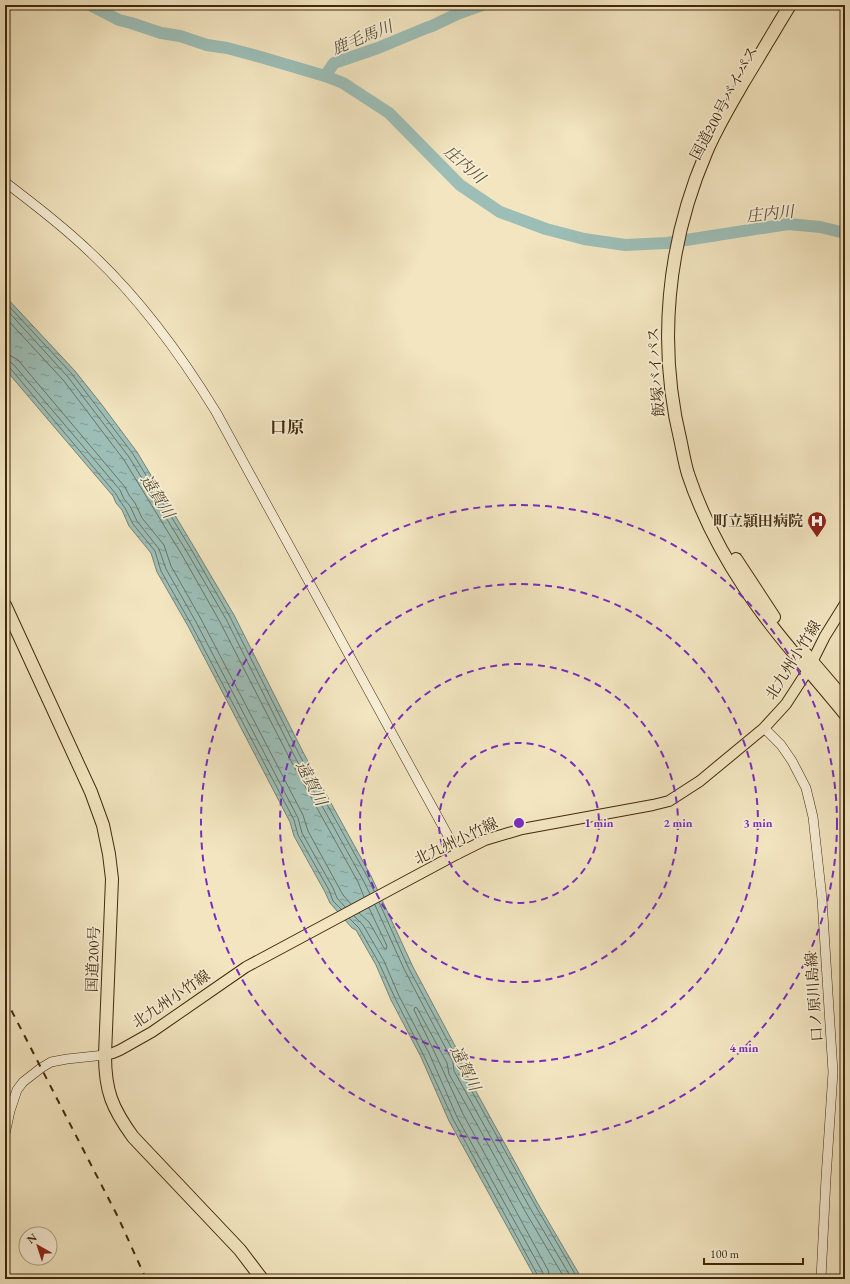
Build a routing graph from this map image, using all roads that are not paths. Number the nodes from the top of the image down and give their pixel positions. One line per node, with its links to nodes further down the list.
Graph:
1 (790, 5): 4 (highway)
2 (798, 5): 4 (highway, 国道200号バイパス)
3 (5, 182): 11 (street)
4 (687, 217): 7 (highway, 国道200号バイパス)
5 (845, 604): 7 (main road, 北九州小竹線)
6 (5, 605): 12 (highway, 国道200号)
7 (810, 665): 8 (highway, 国道200号バイパス); 9 (highway); 10 (main road, 北九州小竹線)
8 (845, 700)
9 (845, 714)
10 (764, 728): 11 (main road, 北九州小竹線); 15 (street, 口ノ原川島線)
11 (456, 855): 12 (main road, 北九州小竹線)
12 (104, 1055): 13 (street); 14 (highway, 国道200号)
13 (5, 1134)
14 (262, 1279)
15 (822, 1279)

